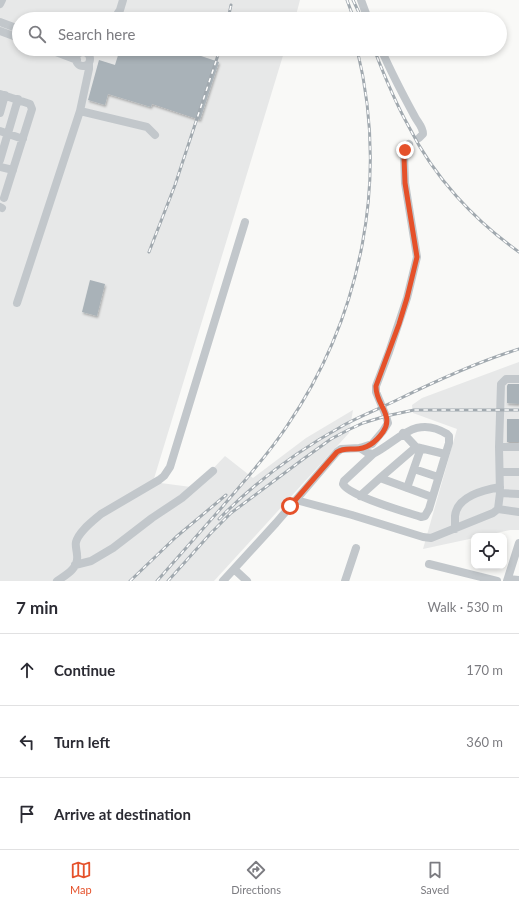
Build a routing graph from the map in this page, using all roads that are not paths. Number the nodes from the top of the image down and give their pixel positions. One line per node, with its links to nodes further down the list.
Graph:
1 (2, 0): 4 (street)
2 (123, 0): 5 (street)
3 (361, 0): 6 (street)
4 (0, 4)
5 (119, 12)
6 (365, 12)
7 (0, 22): 8 (street)
8 (12, 26)
9 (0, 31): 10 (street)
10 (12, 35)
11 (85, 56): 15 (street)
12 (384, 56): 19 (street)
13 (3, 94): 14 (street); 16 (street)
14 (18, 99): 17 (street); 20 (street)
15 (80, 111): 18 (street); 27 (street)
16 (0, 113)
17 (4, 132): 20 (street); 22 (street)
18 (155, 135)
19 (419, 138)
20 (23, 139): 24 (street)
21 (409, 144): 33 (street)
22 (0, 160)
23 (0, 167): 24 (street)
24 (13, 170): 25 (street)
25 (4, 198)
26 (245, 222): 54 (street)
27 (17, 303)
28 (519, 379): 31 (street)
29 (403, 433): 30 (street); 34 (street); 35 (street)
30 (419, 447): 35 (street); 36 (street); 41 (street)
31 (499, 447): 32 (street); 38 (street)
32 (519, 447)
33 (360, 448): 34 (street); 47 (street)
34 (373, 454): 45 (street)
35 (445, 454): 40 (street)
36 (414, 469): 40 (street); 42 (street)
37 (213, 470): 54 (street)
38 (500, 472): 39 (street); 43 (street)
39 (519, 472)
40 (438, 477): 46 (street)
41 (380, 478): 42 (street); 45 (street)
42 (407, 488): 46 (street)
43 (500, 490): 44 (street); 48 (street); 50 (street)
44 (519, 494)
45 (360, 496): 46 (street)
46 (432, 497)
47 (296, 500): 50 (street); 55 (street)
48 (498, 509): 49 (street); 50 (street)
49 (519, 512)
50 (456, 529)
51 (519, 543): 56 (street)
52 (356, 548): 61 (street)
53 (430, 564): 62 (street)
54 (75, 565): 58 (street)
55 (234, 569): 59 (street); 60 (street)
56 (507, 580): 57 (street)
57 (519, 580)
58 (57, 581)
59 (223, 581)
60 (247, 581)
61 (345, 581)
62 (497, 581)

